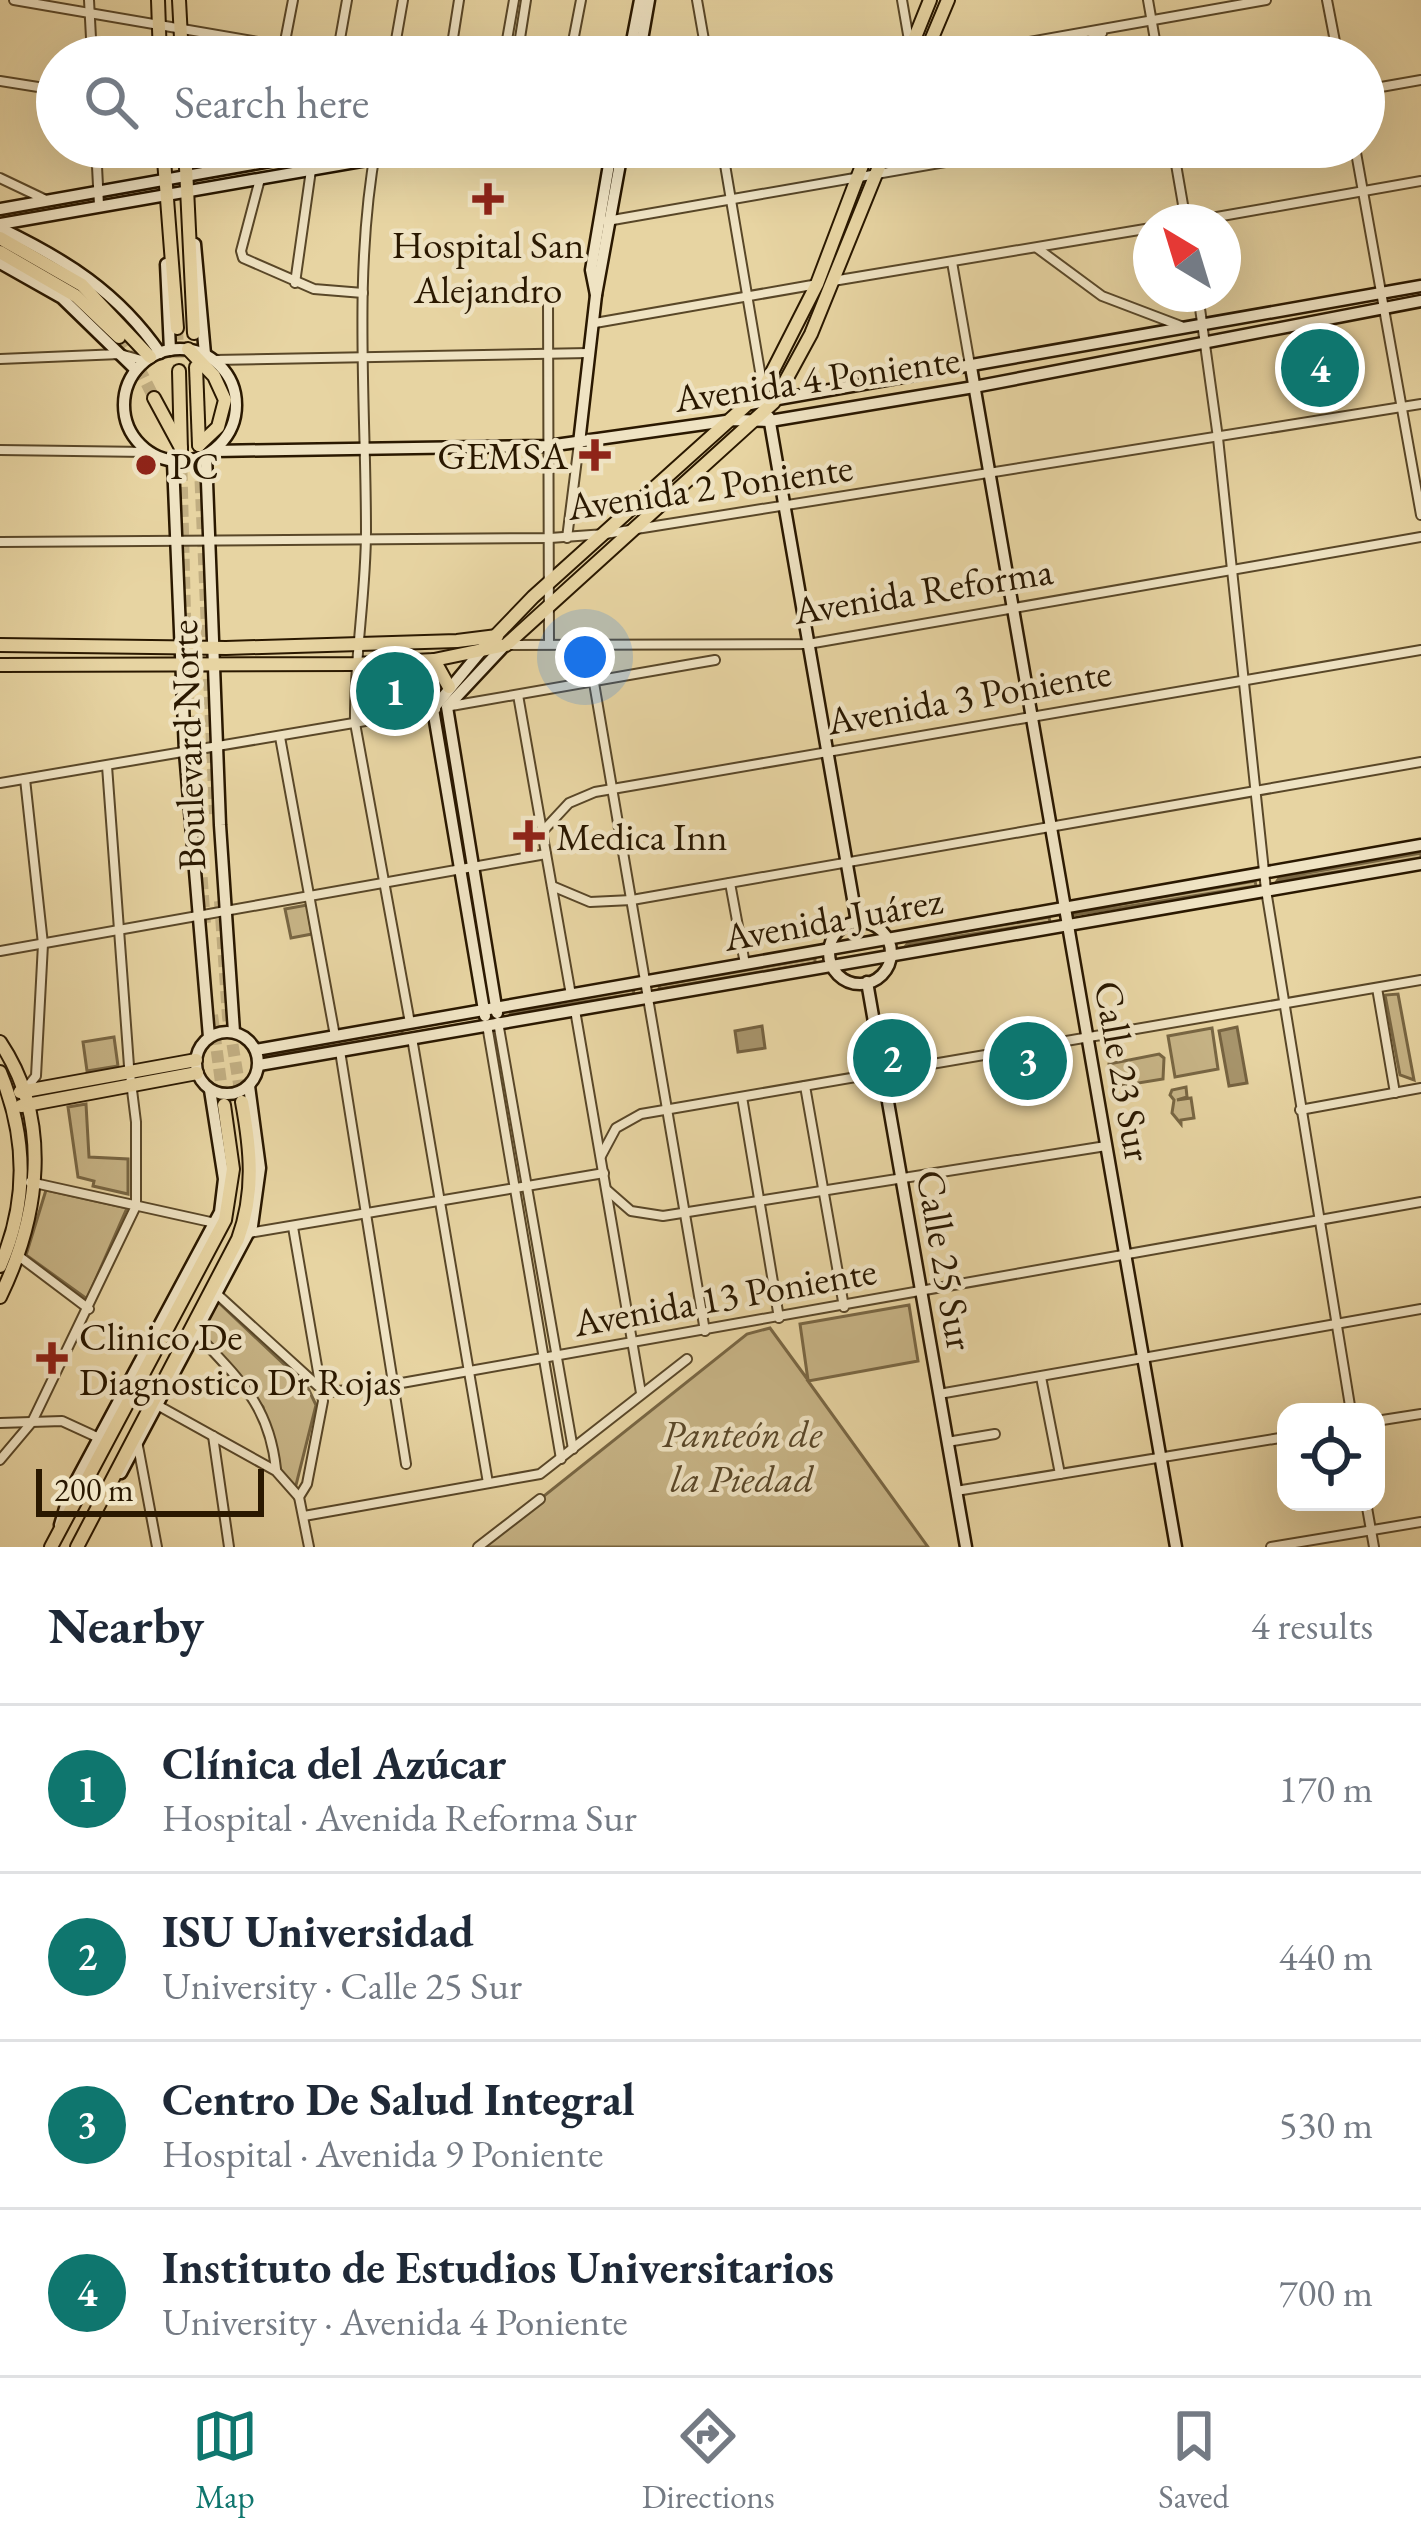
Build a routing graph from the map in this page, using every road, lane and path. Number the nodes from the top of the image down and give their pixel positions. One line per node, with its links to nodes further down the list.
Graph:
1 (14, 0): 21 (street)
2 (89, 0): 21 (street)
3 (158, 0): 23 (main road)
4 (179, 0): 25 (main road)
5 (293, 0): 30 (street)
6 (347, 0): 31 (street)
7 (403, 0): 32 (street)
8 (459, 0): 33 (street)
9 (514, 0): 34 (street)
10 (526, 0): 35 (street)
11 (581, 0): 36 (street)
12 (640, 0): 37 (main road)
13 (649, 0): 38 (main road)
14 (697, 0): 39 (street)
15 (902, 0): 40 (street)
16 (930, 0): 41 (main road)
17 (948, 0): 42 (main road)
18 (1148, 0): 22 (street)
19 (1266, 0): 22 (street)
20 (1327, 0): 46 (street)
21 (90, 14): 23 (street); 26 (street)
22 (1151, 21): 24 (street); 45 (street)
23 (159, 26): 25 (street); 27 (main road)
24 (1113, 28): 43 (street); 44 (street)
25 (180, 29): 28 (main road); 29 (street)
26 (91, 36)
27 (159, 36)
28 (180, 36)
29 (219, 36)
30 (286, 36)
31 (343, 36)
32 (397, 36)
33 (453, 36)
34 (508, 36)
35 (520, 36)
36 (575, 36)
37 (632, 36)
38 (643, 36)
39 (703, 36)
40 (907, 36)
41 (917, 36)
42 (933, 36)
43 (1067, 36)
44 (1097, 36)
45 (1154, 36)
46 (1334, 36)
47 (1421, 80): 49 (street)
48 (0, 81): 50 (street)
49 (1385, 86)
50 (36, 87)
51 (97, 168): 74 (street)
52 (164, 168): 72 (main road)
53 (186, 168): 71 (main road)
54 (249, 168): 71 (main road)
55 (319, 168): 65 (main road)
56 (373, 168): 94 (street)
57 (610, 168): 81 (main road)
58 (618, 168): 81 (main road)
59 (726, 168): 75 (street)
60 (860, 168): 68 (main road)
61 (878, 168): 66 (main road)
62 (910, 168): 66 (street)
63 (1177, 168): 77 (street)
64 (1359, 168): 73 (street)
65 (311, 170): 69 (main road); 91 (street)
66 (875, 174): 68 (street); 90 (main road)
67 (0, 178): 76 (street)
68 (856, 178): 75 (street); 92 (main road)
69 (260, 179): 71 (main road); 91 (street)
70 (1421, 181): 73 (street)
71 (187, 185): 72 (main road); 104 (main road); 112 (main road)
72 (165, 188): 74 (main road); 102 (main road); 113 (main road)
73 (1363, 190): 79 (street); 97 (street)
74 (98, 198): 76 (main road); 80 (main road)
75 (731, 199): 81 (street); 95 (street)
76 (45, 200): 78 (main road)
77 (1184, 204)
78 (0, 209)
79 (1241, 212)
80 (41, 215): 82 (main road); 85 (main road)
81 (605, 221): 100 (main road)
82 (0, 226): 85 (main road)
83 (1133, 231): 86 (street)
84 (0, 238): 113 (main road)
85 (40, 247): 113 (main road)
86 (1036, 247): 88 (street); 103 (street)
87 (0, 252): 105 (main road)
88 (952, 261): 90 (street); 116 (street)
89 (0, 262): 110 (main road)
90 (834, 281): 92 (street); 121 (main road)
91 (295, 283): 94 (street)
92 (817, 284): 95 (street); 121 (main road)
93 (1421, 286): 97 (main road, Avenida 4 Poniente)
94 (363, 292): 111 (street)
95 (748, 296): 100 (street); 121 (street)
96 (548, 300): 108 (street)
97 (1384, 300): 98 (main road, Avenida 4 Poniente); 101 (main road, Avenida 4 Poniente); 106 (main road, Avenida 4 Poniente); 122 (street)
98 (1421, 301)
99 (1201, 312): 101 (street)
100 (596, 323): 109 (main road)
101 (1203, 325): 103 (main road, Avenida 4 Poniente); 106 (street)
102 (177, 328)
103 (1188, 328): 116 (main road, Avenida 4 Poniente)
104 (194, 333)
105 (118, 337)
106 (1205, 340): 118 (main road, Avenida 4 Poniente); 125 (street)
107 (188, 349): 112 (main road); 113 (main road); 130 (main road)
108 (548, 352): 109 (street); 111 (street); 127 (street)
109 (590, 353): 126 (main road)
110 (120, 354): 113 (main road); 114 (street)
111 (365, 355): 112 (street); 128 (street)
112 (209, 357): 130 (main road)
113 (152, 358): 131 (main road)
114 (0, 359)
115 (196, 367): 130 (main road, Boulevard Norte)
116 (971, 367): 118 (main road, Calle 23 Sur); 121 (main road, Avenida 4 Poniente)
117 (179, 370): 132 (main road, Boulevard Norte)
118 (974, 387): 121 (main road, Avenida 4 Poniente); 133 (main road, Calle 23 Sur)
119 (154, 398): 132 (main road)
120 (1421, 404): 122 (street, Avenida 2 Poniente)
121 (768, 405): 123 (main road); 124 (main road); 134 (main road)
122 (1403, 407): 125 (street, Avenida 2 Poniente); 135 (street)
123 (733, 420): 124 (main road, Avenida 4 Poniente); 126 (main road, Avenida 4 Poniente); 137 (main road)
124 (753, 421): 136 (main road)
125 (1218, 438): 133 (street, Avenida 2 Poniente); 145 (street)
126 (579, 442): 127 (main road, Avenida 4 Poniente); 140 (street)
127 (548, 446): 128 (main road, Avenida 4 Poniente); 139 (street)
128 (365, 449): 130 (main road, Avenida 4 Poniente); 141 (street)
129 (0, 450): 131 (street)
130 (206, 450): 132 (main road); 143 (main road, Boulevard Norte)
131 (147, 452): 132 (main road)
132 (179, 454): 142 (main road, Boulevard Norte)
133 (990, 475): 134 (street, Avenida 2 Poniente); 148 (main road, Calle 23 Sur)
134 (784, 508): 136 (street, Avenida 2 Poniente); 153 (main road)
135 (1421, 515)
136 (628, 531): 137 (street, Avenida 2 Poniente); 147 (main road)
137 (605, 534): 140 (street, Avenida 2 Poniente); 146 (main road)
138 (1421, 537): 145 (street, Avenida Reforma)
139 (550, 538): 140 (street, Avenida 2 Poniente); 141 (street, Avenida 2 Poniente); 146 (street)
140 (567, 538)
141 (366, 539): 143 (street, Avenida 2 Poniente); 151 (street)
142 (174, 540): 143 (street, Avenida 2 Poniente); 144 (street, Avenida 2 Poniente); 156 (main road, Boulevard Norte)
143 (210, 540): 155 (main road, Boulevard Norte)
144 (0, 542)
145 (1232, 569): 148 (street, Avenida Reforma); 165 (street)
146 (551, 582): 147 (street); 149 (main road)
147 (551, 600): 149 (main road, Avenida Reforma); 152 (street)
148 (1012, 606): 153 (street, Avenida Reforma); 171 (main road, Calle 23 Sur)
149 (500, 641): 151 (main road, Avenida Reforma); 152 (street, Avenida Reforma); 158 (main road); 169 (main road)
150 (587, 642): 152 (street, Avenida Reforma); 153 (street, Avenida Reforma); 166 (street)
151 (358, 643): 155 (main road, Avenida Reforma); 163 (street)
152 (549, 643)
153 (808, 644): 175 (main road)
154 (0, 646): 156 (main road, Avenida Reforma)
155 (213, 647): 156 (main road, Avenida Reforma); 161 (main road, Boulevard Norte)
156 (179, 648): 162 (main road, Boulevard Norte)
157 (1421, 650): 165 (street, Avenida 3 Poniente)
158 (481, 651): 159 (main road); 167 (main road)
159 (434, 660): 163 (main road); 167 (main road)
160 (715, 660): 166 (street)
161 (213, 663): 162 (main road); 163 (main road); 174 (main road, Boulevard Norte)
162 (180, 664): 164 (main road); 176 (main road, Boulevard Norte)
163 (355, 664): 172 (street)
164 (0, 665)
165 (1242, 680): 171 (street, Avenida 3 Poniente); 182 (street)
166 (594, 681): 168 (street); 181 (street)
167 (449, 687): 170 (main road)
168 (518, 695): 169 (street); 184 (street)
169 (447, 707): 170 (street); 189 (main road)
170 (433, 710): 172 (street); 189 (main road)
171 (1031, 715): 175 (street, Avenida 3 Poniente); 183 (main road, Calle 23 Sur)
172 (355, 723): 173 (street); 192 (street)
173 (280, 737): 174 (street); 195 (street)
174 (217, 747): 176 (street); 198 (main road, Boulevard Norte)
175 (826, 751): 181 (street, Avenida 3 Poniente); 187 (main road)
176 (185, 752): 178 (street); 199 (main road, Boulevard Norte)
177 (1421, 762): 182 (street)
178 (107, 766): 179 (street); 202 (street)
179 (26, 779): 180 (street); 204 (street)
180 (0, 783)
181 (613, 788): 184 (street, Avenida 3 Poniente); 196 (street)
182 (1255, 789): 183 (street); 190 (street)
183 (1051, 826): 187 (street); 197 (main road, Calle 23 Sur)
184 (542, 832): 186 (street)
185 (1421, 845): 190 (main road, Avenida Juárez)
186 (545, 854): 189 (street); 193 (street)
187 (846, 862): 191 (street); 200 (main road)
188 (1421, 864): 194 (main road, Avenida Juárez)
189 (466, 870): 192 (street); 217 (main road)
190 (1264, 873): 194 (street); 197 (main road, Avenida Juárez)
191 (730, 883): 196 (street); 208 (street)
192 (386, 884): 195 (street); 219 (street)
193 (552, 886): 196 (street); 214 (street)
194 (1266, 890): 201 (main road, Avenida Juárez); 216 (street)
195 (311, 897): 198 (street); 222 (street)
196 (632, 900): 211 (street)
197 (1065, 908): 201 (main road, Calle 23 Sur); 203 (main road, Avenida Juárez)
198 (224, 913): 199 (street); 221 (main road, Boulevard Norte)
199 (199, 918): 202 (street); 223 (main road, Boulevard Norte)
200 (857, 922): 203 (main road); 205 (main road)
201 (1068, 925): 207 (main road, Avenida Juárez); 224 (main road, Calle 23 Sur)
202 (118, 932): 204 (street); 233 (street)
203 (888, 939): 205 (main road, Avenida Juárez); 207 (main road)
204 (43, 944): 206 (street); 240 (street)
205 (830, 949): 208 (main road, Avenida Juárez); 209 (main road)
206 (0, 951)
207 (891, 956): 209 (main road, Avenida Juárez); 212 (main road)
208 (745, 964): 211 (main road, Avenida Juárez)
209 (832, 966): 212 (main road); 215 (main road, Avenida Juárez)
210 (1421, 980): 213 (street)
211 (646, 982): 214 (main road, Avenida Juárez); 215 (street)
212 (867, 982): 232 (main road, Calle 25 Sur)
213 (1377, 987): 216 (street); 238 (street)
214 (571, 995): 217 (main road, Avenida Juárez)
215 (649, 998): 218 (main road, Avenida Juárez); 243 (street)
216 (1282, 1004): 224 (street); 244 (street)
217 (490, 1009): 219 (main road, Avenida Juárez); 220 (main road)
218 (574, 1009): 220 (main road, Avenida Juárez); 246 (street)
219 (410, 1023): 222 (main road, Avenida Juárez)
220 (492, 1024): 225 (main road, Avenida Juárez); 250 (street); 251 (street)
221 (234, 1032): 223 (main road); 227 (main road)
222 (335, 1036): 227 (main road, Avenida Juárez)
223 (209, 1037): 230 (main road)
224 (1088, 1037): 232 (street); 245 (main road, Calle 23 Sur)
225 (412, 1038): 228 (main road, Avenida Juárez); 255 (street)
226 (0, 1042): 240 (main road)
227 (256, 1050): 229 (main road)
228 (340, 1050): 229 (main road, Avenida Juárez); 258 (street)
229 (259, 1065): 234 (main road)
230 (196, 1066): 233 (main road); 237 (main road)
231 (0, 1072): 240 (main road)
232 (883, 1072): 235 (street); 248 (main road, Calle 25 Sur)
233 (130, 1079): 240 (main road); 257 (street)
234 (249, 1086): 237 (main road); 263 (main road)
235 (806, 1086): 239 (street); 252 (street)
236 (1421, 1088): 238 (street)
237 (210, 1090): 261 (main road)
238 (1395, 1093): 244 (street)
239 (742, 1097): 243 (street); 254 (street)
240 (12, 1100): 249 (main road)
241 (242, 1102): 308 (main road)
242 (224, 1105): 316 (main road)
243 (668, 1110): 246 (street); 259 (street)
244 (1300, 1110): 260 (street)
245 (1106, 1146): 248 (street); 264 (main road, Calle 23 Sur)
246 (601, 1156): 247 (street)
247 (604, 1173): 250 (street); 253 (street)
248 (902, 1177): 252 (street); 267 (main road, Calle 25 Sur)
249 (29, 1182): 257 (street); 265 (main road); 266 (main road)
250 (527, 1186): 251 (street); 278 (street)
251 (514, 1188): 255 (street); 279 (street)
252 (824, 1188): 254 (street); 270 (street)
253 (607, 1190): 259 (street); 277 (street)
254 (759, 1200): 259 (street); 273 (street)
255 (440, 1201): 258 (street); 282 (street)
256 (1421, 1202): 260 (street, Avenida 13 Poniente)
257 (136, 1205): 261 (street); 271 (street)
258 (367, 1214): 262 (street); 284 (street)
259 (686, 1214): 275 (street)
260 (1318, 1222): 264 (street, Avenida 13 Poniente); 274 (street)
261 (216, 1223): 296 (main road)
262 (293, 1227): 263 (street); 285 (street)
263 (249, 1233): 268 (main road)
264 (1125, 1256): 267 (street, Avenida 13 Poniente); 281 (main road, Calle 23 Sur)
265 (20, 1258): 269 (main road); 271 (street)
266 (0, 1266)
267 (922, 1292): 270 (street, Avenida 13 Poniente); 287 (main road, Calle 25 Sur)
268 (218, 1294): 276 (main road); 285 (street)
269 (0, 1298)
270 (844, 1306): 273 (street, Avenida 13 Poniente)
271 (89, 1309): 292 (street)
272 (1421, 1309): 274 (street)
273 (779, 1318): 275 (street, Avenida 13 Poniente)
274 (1335, 1324): 281 (street); 288 (street)
275 (705, 1331): 277 (street, Avenida 13 Poniente)
276 (197, 1334): 289 (main road); 305 (street)
277 (630, 1343): 278 (street, Avenida 13 Poniente); 286 (street)
278 (556, 1355): 279 (street, Avenida 13 Poniente); 300 (street)
279 (543, 1358): 282 (street, Avenida 13 Poniente); 302 (street)
280 (687, 1358): 286 (street)
281 (1144, 1360): 283 (street); 301 (main road, Calle 23 Sur)
282 (469, 1371): 284 (street, Avenida 13 Poniente); 307 (street)
283 (1041, 1377): 287 (street); 306 (street)
284 (396, 1384): 285 (street, Avenida 13 Poniente); 304 (street)
285 (320, 1390): 310 (street)
286 (641, 1393): 300 (street)
287 (939, 1394): 298 (main road, Calle 25 Sur)
288 (1349, 1403)
289 (159, 1406): 295 (street); 299 (main road)
290 (1421, 1414): 291 (street)
291 (1385, 1420)
292 (32, 1422): 293 (street); 296 (street); 303 (street)
293 (0, 1424)
294 (995, 1434): 298 (street)
295 (213, 1436): 305 (street); 320 (street)
296 (99, 1438): 316 (main road)
297 (1277, 1438): 301 (street)
298 (947, 1442): 309 (main road, Calle 25 Sur)
299 (138, 1446): 308 (main road); 319 (street)
300 (573, 1449): 302 (street)
301 (1161, 1457): 306 (street); 324 (main road, Calle 23 Sur)
302 (561, 1459): 307 (street)
303 (0, 1460)
304 (406, 1464)
305 (276, 1471): 310 (street)
306 (1060, 1474): 309 (street)
307 (488, 1483): 313 (street)
308 (107, 1489): 317 (main road)
309 (956, 1492): 323 (main road, Calle 25 Sur)
310 (299, 1497): 313 (street)
311 (540, 1499): 322 (street)
312 (1368, 1511): 315 (street)
313 (304, 1516): 321 (street)
314 (1421, 1522): 315 (street)
315 (1371, 1530): 325 (street); 326 (street)
316 (58, 1534): 318 (main road)
317 (83, 1543)
318 (51, 1547)
319 (158, 1547)
320 (230, 1547)
321 (309, 1547)
322 (478, 1547)
323 (966, 1547)
324 (1176, 1547)
325 (1270, 1547)
326 (1374, 1547)

